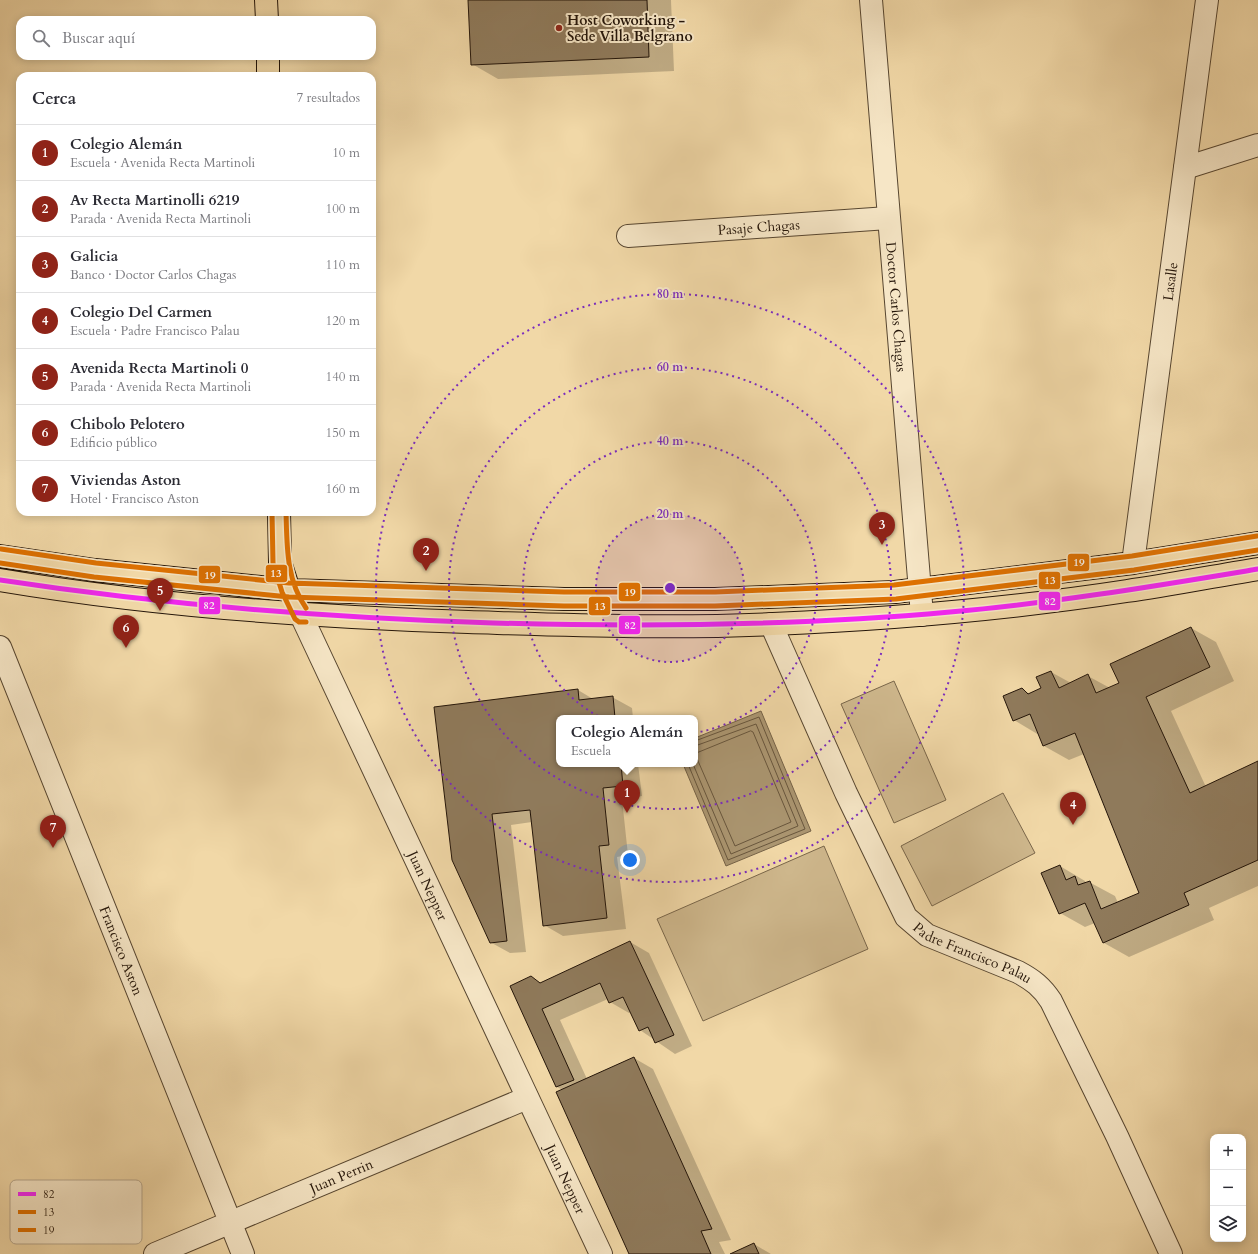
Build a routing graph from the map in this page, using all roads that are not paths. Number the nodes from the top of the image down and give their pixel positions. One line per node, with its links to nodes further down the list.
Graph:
1 (266, 0): 4 (main road)
2 (871, 0): 9 (street, Doctor Carlos Chagas)
3 (1207, 0): 8 (street, Lasalle)
4 (267, 16)
5 (268, 60): 6 (main road)
6 (268, 72)
7 (1258, 145): 8 (street)
8 (1185, 168): 14 (street, Lasalle)
9 (888, 218): 10 (street, Pasaje Chagas); 17 (street, Doctor Carlos Chagas)
10 (628, 236)
11 (279, 516): 18 (main road, Juan Nepper)
12 (1258, 543): 14 (main road)
13 (0, 556): 18 (main road)
14 (1133, 563): 17 (main road)
15 (1258, 569): 20 (main road)
16 (0, 580): 19 (main road)
17 (921, 589): 18 (main road); 20 (street, Doctor Carlos Chagas)
18 (289, 590): 19 (main road, Juan Nepper)
19 (301, 615): 21 (main road); 23 (street, Juan Nepper)
20 (922, 615): 21 (main road)
21 (771, 624): 28 (street, Padre Francisco Palau)
22 (0, 647): 24 (street, Francisco Aston)
23 (527, 1098): 24 (street, Juan Perrin); 27 (street, Juan Nepper)
24 (230, 1222): 25 (street, Juan Perrin); 26 (street, Francisco Aston)
25 (155, 1254)
26 (243, 1254)
27 (601, 1254)
28 (1170, 1254)

